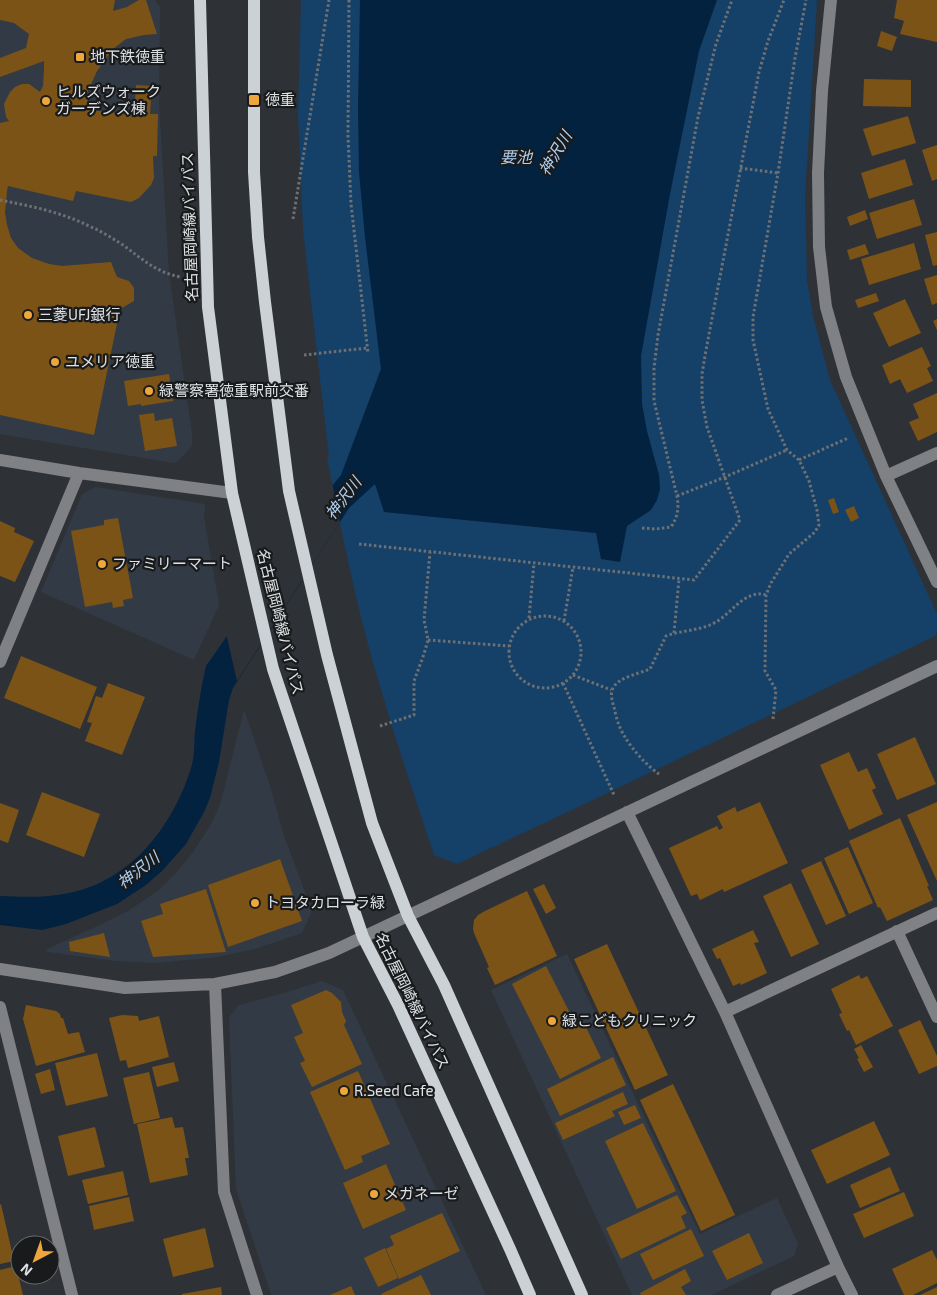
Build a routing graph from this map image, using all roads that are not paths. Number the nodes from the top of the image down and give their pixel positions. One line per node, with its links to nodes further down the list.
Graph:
1 (200, 0): 8 (main road, 名古屋岡崎線バイパス)
2 (254, 0): 14 (main road)
3 (831, 0): 7 (street)
4 (937, 453): 7 (street)
5 (0, 460): 6 (street)
6 (78, 473): 8 (street); 10 (street)
7 (886, 476): 9 (street)
8 (232, 493): 16 (main road, 名古屋岡崎線バイパス)
9 (937, 582)
10 (0, 662)
11 (937, 666): 12 (street)
12 (627, 812): 14 (street); 20 (street)
13 (937, 913): 15 (street)
14 (408, 916): 16 (street); 26 (main road)
15 (897, 931): 20 (street); 21 (street)
16 (363, 937): 18 (street); 25 (main road, 名古屋岡崎線バイパス)
17 (0, 969): 18 (street)
18 (215, 984): 24 (street)
19 (0, 1006): 23 (street)
20 (725, 1012): 22 (street)
21 (937, 1017)
22 (838, 1267): 27 (street); 28 (street)
23 (72, 1295)
24 (257, 1295)
25 (530, 1295)
26 (582, 1295)
27 (777, 1295)
28 (852, 1295)

